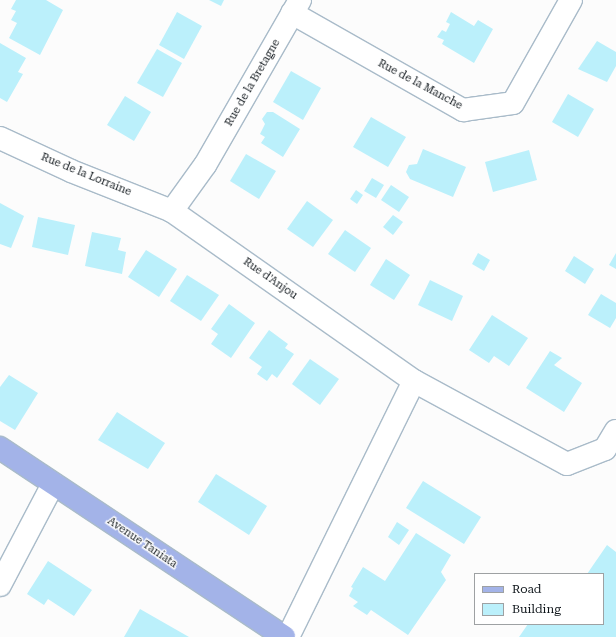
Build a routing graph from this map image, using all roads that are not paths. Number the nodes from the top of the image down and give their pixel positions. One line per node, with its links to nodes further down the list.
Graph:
1 (571, 0): 2 (street, Rue de la Manche)
2 (296, 7): 4 (street, Rue de la Bretagne)
3 (0, 138): 4 (street, Rue de la Lorraine)
4 (172, 211): 5 (street, Rue d'Anjou)
5 (414, 380): 6 (street, Rue d'Anjou); 11 (street)
6 (616, 430)
7 (0, 448): 8 (main road, Avenue Taniata)
8 (53, 484): 9 (street); 10 (main road, Avenue Taniata)
9 (0, 585)
10 (284, 637)
11 (288, 637)

